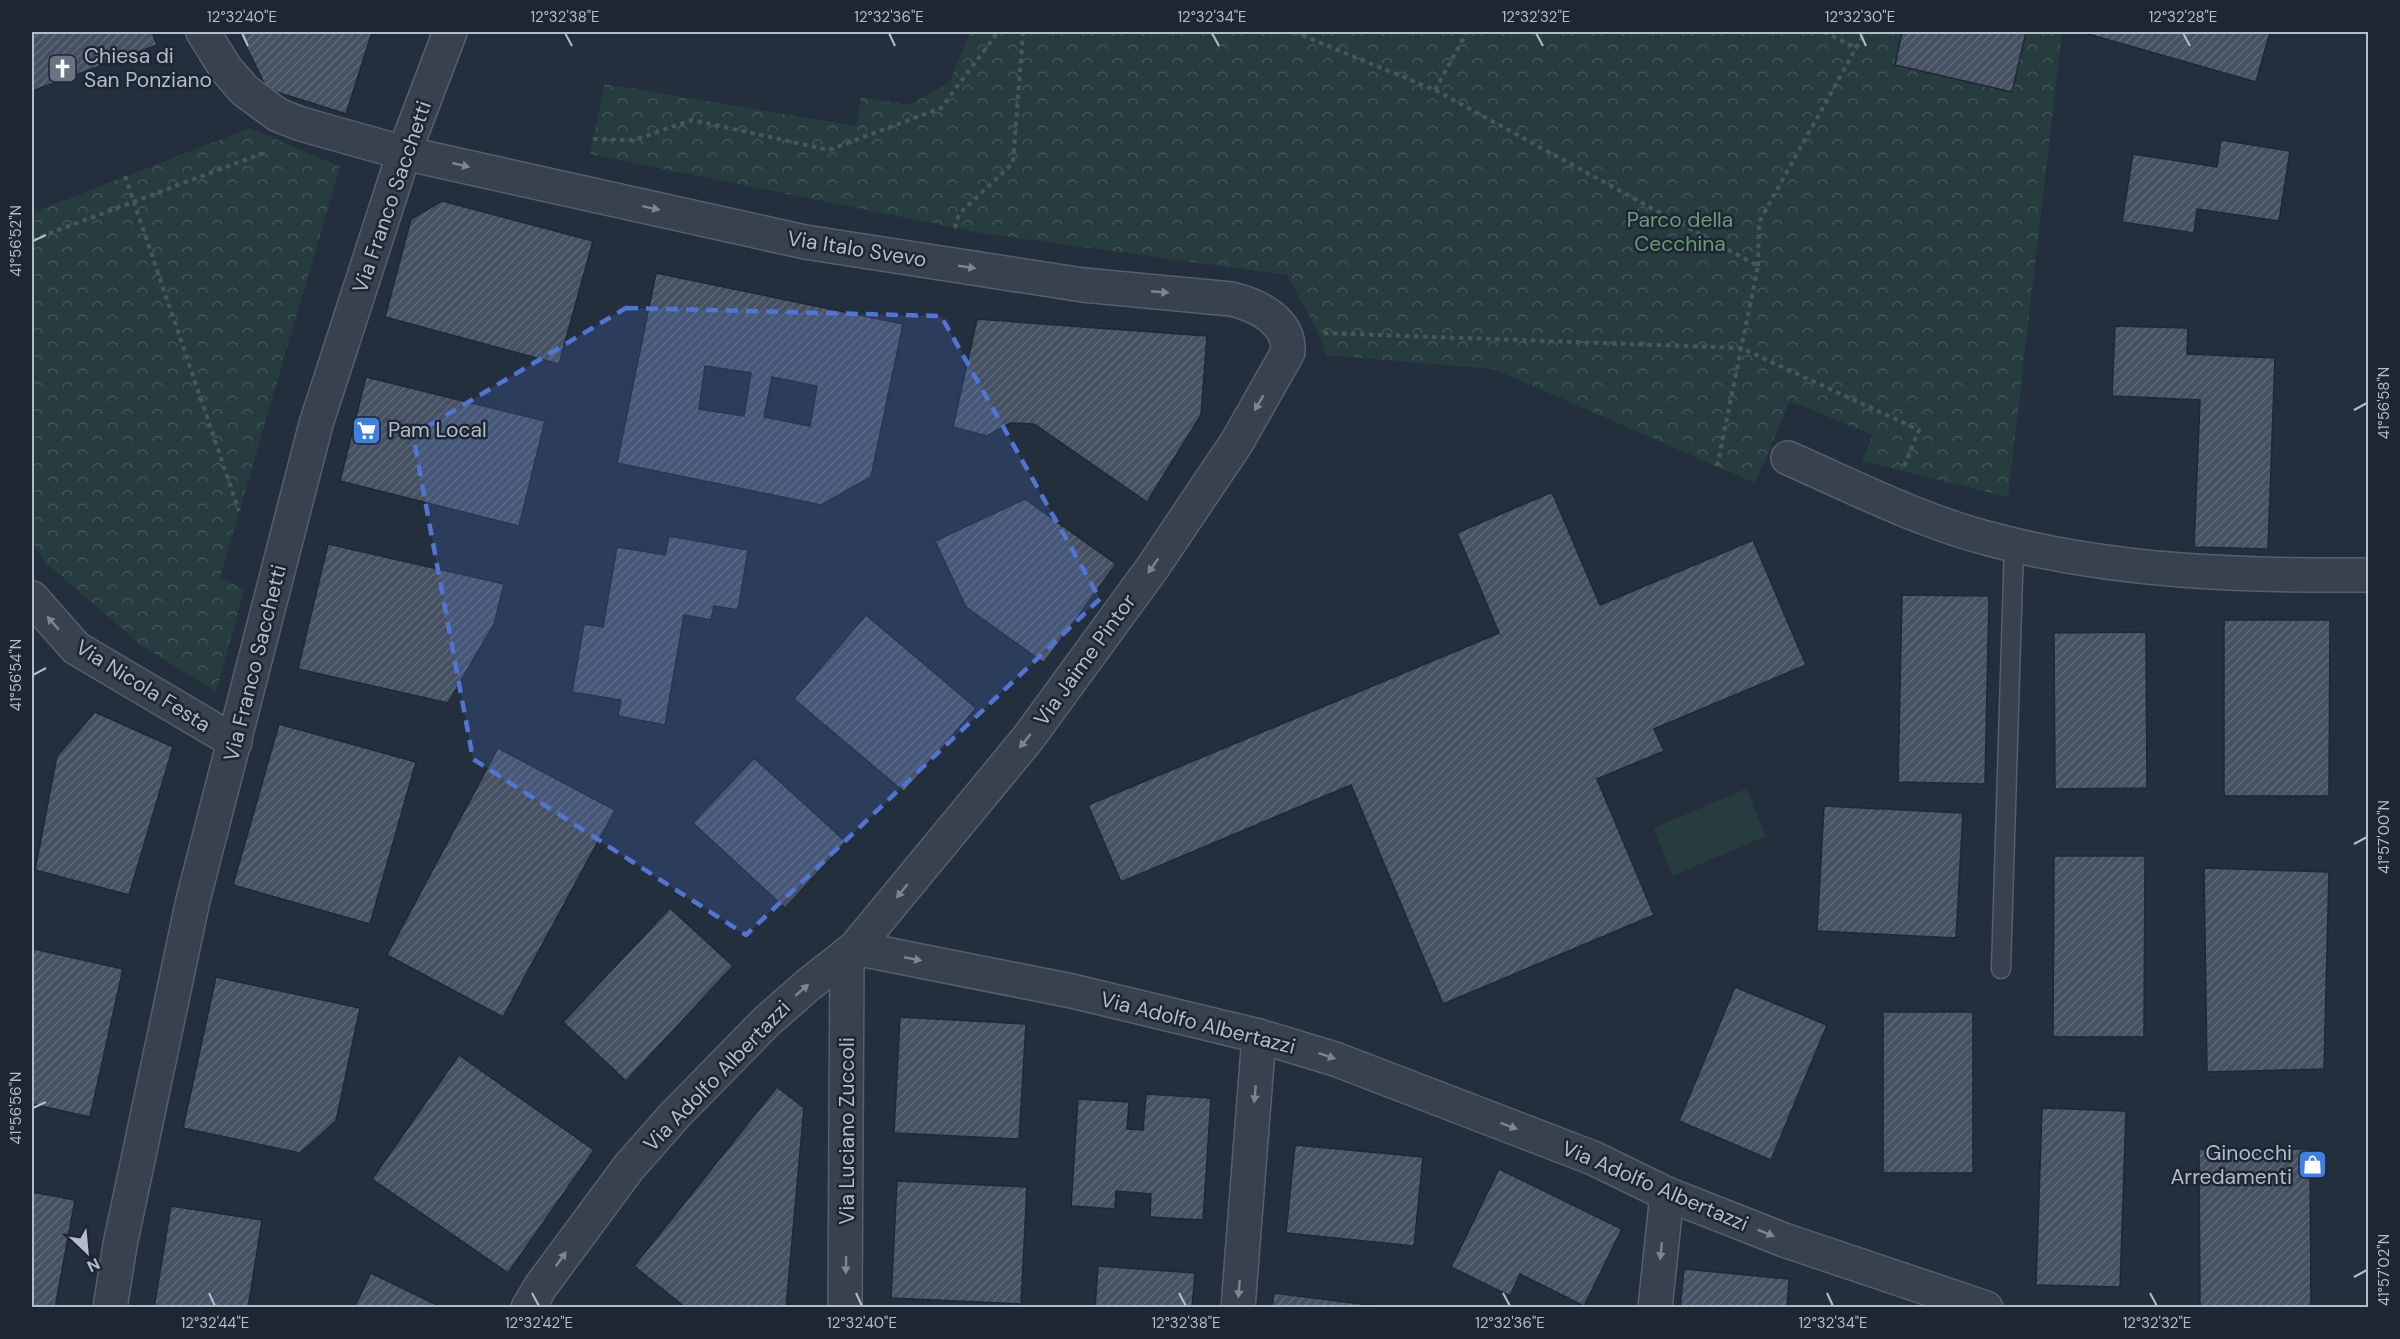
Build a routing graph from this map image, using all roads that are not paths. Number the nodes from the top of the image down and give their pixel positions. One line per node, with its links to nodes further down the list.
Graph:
1 (203, 32): 3 (street, Via Italo Svevo)
2 (450, 32): 3 (street, Via Franco Sacchetti)
3 (404, 153): 4 (street, Via Italo Svevo, one-way to 4); 9 (street, Via Franco Sacchetti)
4 (1288, 347): 10 (street, Via Jaime Pintor, one-way to 10)
5 (1788, 458): 6 (street)
6 (2014, 545): 7 (street); 11 (lane)
7 (2368, 575)
8 (32, 598): 9 (street, Via Nicola Festa, one-way to 8)
9 (235, 742): 14 (street, Via Franco Sacchetti)
10 (851, 951): 12 (street, Via Adolfo Albertazzi, one-way to 12); 15 (street, Via Adolfo Albertazzi, one-way to 10); 16 (street, Via Luciano Zuccoli, one-way to 16)
11 (2001, 969)
12 (1259, 1036): 13 (street, Via Adolfo Albertazzi, one-way to 13); 17 (street, one-way to 17)
13 (1667, 1194): 18 (street, one-way to 18); 19 (street, Via Adolfo Albertazzi, one-way to 19)
14 (111, 1308)
15 (528, 1308)
16 (845, 1308)
17 (1238, 1308)
18 (1655, 1308)
19 (1986, 1308)

